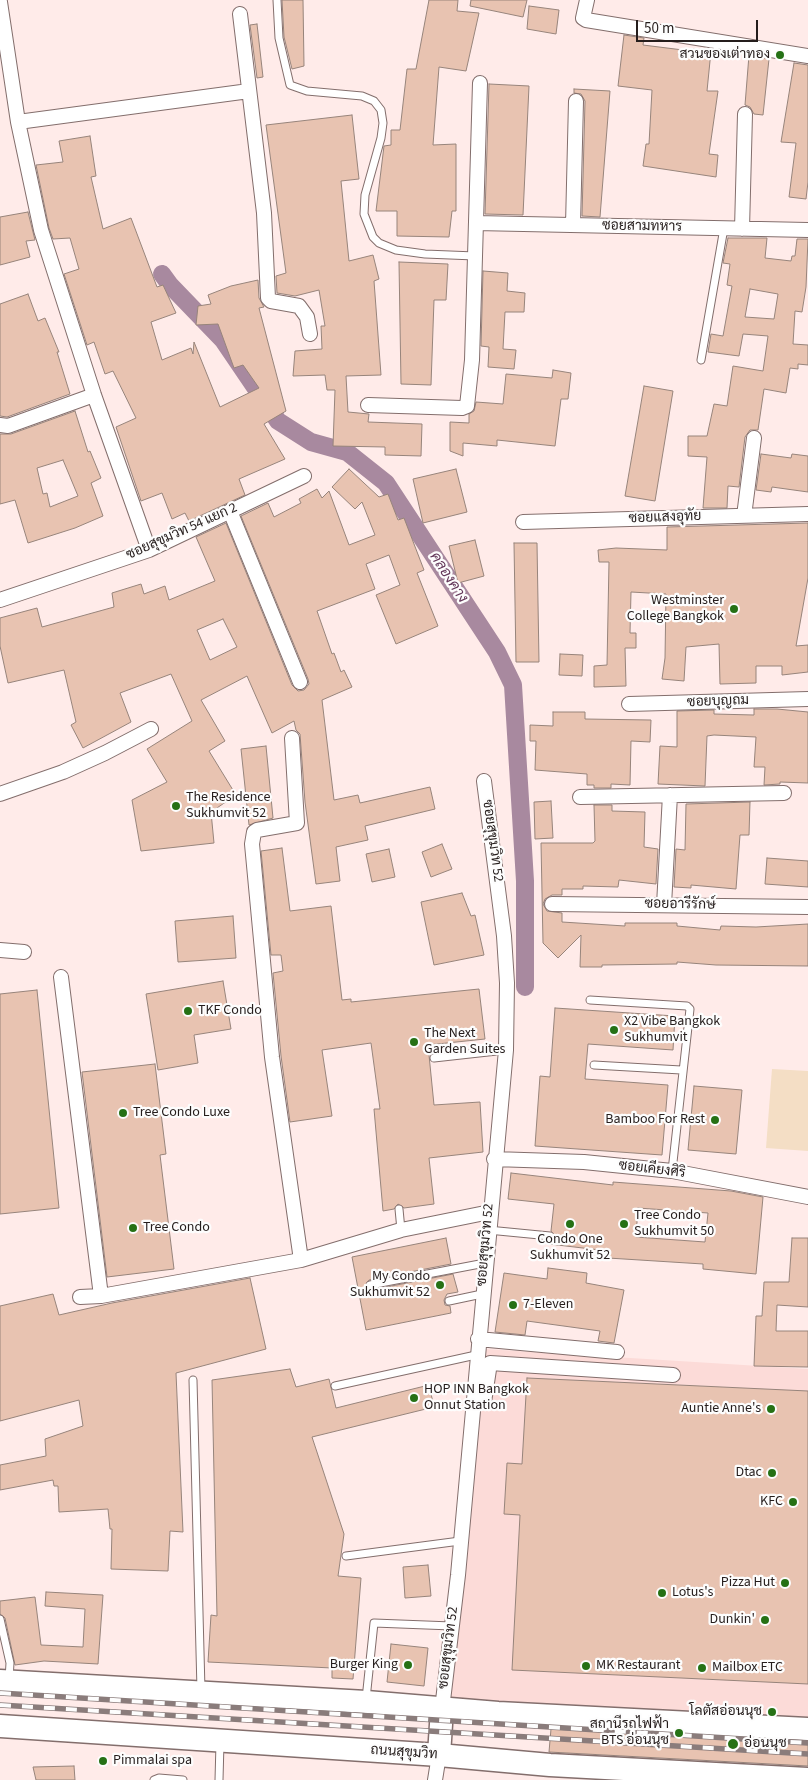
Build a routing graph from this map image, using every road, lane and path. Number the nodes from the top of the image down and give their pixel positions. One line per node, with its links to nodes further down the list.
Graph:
1 (278, 0): 16 (lane)
2 (587, 0): 5 (street)
3 (0, 2): 10 (street)
4 (240, 14): 7 (street)
5 (808, 56)
6 (480, 83): 11 (street)
7 (249, 91): 10 (street); 17 (street)
8 (576, 101): 12 (street)
9 (745, 114): 14 (street)
10 (18, 122): 19 (street)
11 (476, 223): 12 (street, ซอยสามทหาร); 16 (street)
12 (572, 225): 13 (street, ซอยสามทหาร)
13 (724, 228): 14 (street, ซอยสามทหาร); 18 (lane)
14 (742, 229): 15 (street, ซอยสามทหาร)
15 (808, 230)
16 (475, 256): 20 (street)
17 (310, 334)
18 (701, 360)
19 (94, 395): 21 (street); 28 (street)
20 (368, 405)
21 (0, 425)
22 (754, 438): 26 (street)
23 (304, 476): 24 (street, ซอยสุขุมวิท 54 แยก 2)
24 (230, 511): 28 (street, ซอยสุขุมวิท 54 แยก 2); 30 (street)
25 (808, 514): 26 (street, ซอยแสงอุทัย)
26 (744, 516): 27 (street, ซอยแสงอุทัย)
27 (523, 522)
28 (149, 550): 29 (street, ซอยสุขุมวิท 54 แยก 2)
29 (0, 600)
30 (300, 682)
31 (808, 699): 32 (street, ซอยบุญถม)
32 (629, 704)
33 (151, 728): 37 (street)
34 (292, 738): 59 (street)
35 (484, 781): 47 (street, ซอยสุขุมวิท 52)
36 (784, 793): 38 (street)
37 (0, 794)
38 (670, 795): 39 (street); 41 (street)
39 (580, 797)
40 (552, 904): 41 (street, ซอยอารีรักษ์)
41 (664, 905): 42 (street, ซอยอารีรักษ์)
42 (808, 907)
43 (0, 950): 44 (street)
44 (24, 952)
45 (61, 977): 63 (street)
46 (590, 1000): 50 (lane)
47 (506, 1050): 48 (lane); 51 (street, ซอยสุขุมวิท 52)
48 (434, 1058)
49 (594, 1065): 50 (lane)
50 (681, 1070): 52 (lane)
51 (494, 1159): 52 (street, ซอยเคียงศิริ); 55 (street, ซอยสุขุมวิท 52)
52 (672, 1171): 53 (street, ซอยเคียงศิริ)
53 (808, 1197)
54 (399, 1209): 56 (lane)
55 (490, 1212): 56 (street); 57 (street, ซอยสุขุมวิท 52)
56 (401, 1230): 59 (street)
57 (488, 1230): 58 (lane); 60 (street, ซอยสุขุมวิท 52)
58 (550, 1236)
59 (302, 1260): 63 (street)
60 (484, 1263): 61 (lane); 62 (street, ซอยสุขุมวิท 52)
61 (370, 1285)
62 (482, 1294): 65 (lane); 66 (street, ซอยสุขุมวิท 52)
63 (101, 1296): 64 (street)
64 (80, 1297)
65 (449, 1301)
66 (478, 1339): 67 (street); 68 (street, ซอยสุขุมวิท 52)
67 (617, 1352)
68 (476, 1354): 71 (lane); 73 (street, ซอยสุขุมวิท 52)
69 (673, 1375): 72 (street)
70 (193, 1380): 78 (lane)
71 (335, 1386)
72 (484, 1402)
73 (460, 1541): 74 (lane); 76 (street, ซอยสุขุมวิท 52)
74 (346, 1556)
75 (0, 1619): 77 (lane)
76 (452, 1626): 79 (lane); 80 (street, ซอยสุขุมวิท 52)
77 (5, 1681): 78 (main road)
78 (201, 1692): 79 (main road)
79 (366, 1702): 80 (main road)
80 (442, 1709): 82 (main road); 84 (main road)
81 (0, 1726): 83 (main road, ถนนสุขุมวิท)
82 (808, 1729)
83 (220, 1741): 84 (main road, ถนนสุขุมวิท); 90 (lane)
84 (439, 1755): 85 (main road, ถนนสุขุมวิท); 91 (street)
85 (728, 1777): 86 (main road, ถนนสุขุมวิท)
86 (754, 1778): 87 (main road, ถนนสุขุมวิท)
87 (808, 1779)
88 (154, 1780): 89 (lane)
89 (182, 1780)
90 (219, 1780)
91 (435, 1780)

